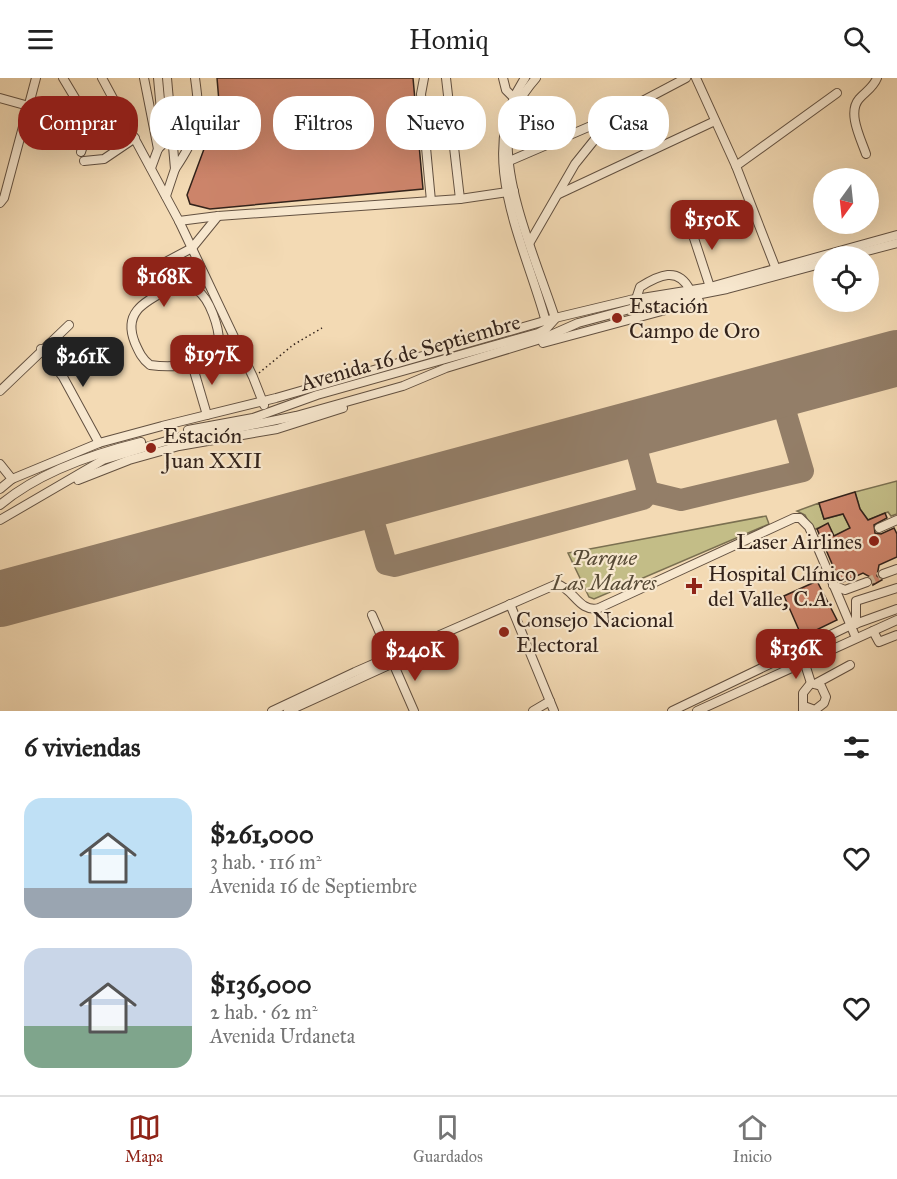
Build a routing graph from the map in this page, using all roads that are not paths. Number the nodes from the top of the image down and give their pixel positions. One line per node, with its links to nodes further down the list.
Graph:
1 (36, 78): 17 (street)
2 (63, 78): 18 (street)
3 (102, 78): 19 (street)
4 (144, 78): 25 (street)
5 (158, 78): 20 (street)
6 (167, 78): 39 (street)
7 (195, 78): 39 (street)
8 (424, 78): 45 (street)
9 (446, 78): 43 (street)
10 (503, 78): 21 (street)
11 (525, 78): 21 (street)
12 (536, 78): 36 (street)
13 (686, 78): 22 (street)
14 (696, 78): 26 (street)
15 (877, 78): 34 (street)
16 (837, 93): 37 (street)
17 (30, 96)
18 (74, 96)
19 (112, 96)
20 (160, 96)
21 (513, 96)
22 (652, 96)
23 (0, 98): 24 (street)
24 (18, 103)
25 (150, 108)
26 (715, 121): 37 (street); 41 (street)
27 (588, 127): 36 (street)
28 (18, 139): 44 (street)
29 (138, 144): 38 (street)
30 (588, 148): 41 (street)
31 (117, 150): 35 (street)
32 (157, 150): 38 (street)
33 (505, 150): 36 (street)
34 (866, 154)
35 (84, 161)
36 (506, 163): 40 (street)
37 (736, 166): 58 (street)
38 (151, 168): 42 (street)
39 (175, 169): 42 (street)
40 (510, 192): 43 (street); 50 (street); 63 (street)
41 (559, 194): 50 (street)
42 (166, 196): 47 (street)
43 (459, 199): 45 (street)
44 (2, 200)
45 (431, 201): 46 (street)
46 (218, 216): 47 (street); 52 (street)
47 (179, 221): 52 (street)
48 (689, 223): 59 (street)
49 (897, 236): 58 (street, Avenida 16 de Septiembre)
50 (530, 242): 62 (street)
51 (897, 243): 53 (street)
52 (192, 248): 56 (street); 68 (street)
53 (879, 248)
54 (897, 248): 55 (street)
55 (879, 252)
56 (158, 266)
57 (813, 268): 77 (street)
58 (776, 269): 59 (street, Avenida 16 de Septiembre)
59 (710, 287): 60 (street, Avenida 16 de Septiembre)
60 (690, 290): 61 (street, Avenida 16 de Septiembre); 61 (street)
61 (636, 299): 62 (street, Avenida 16 de Septiembre)
62 (555, 318): 63 (street, Avenida 16 de Septiembre); 69 (street, Avenida 16 de Septiembre)
63 (546, 321): 68 (street, Avenida 16 de Septiembre)
64 (69, 325): 65 (street)
65 (41, 349): 67 (street); 71 (street)
66 (192, 364): 66 (street); 70 (street)
67 (0, 391)
68 (262, 401): 69 (street); 70 (street, Avenida 16 de Septiembre)
69 (266, 413): 75 (street, Avenida 16 de Septiembre)
70 (207, 415): 71 (street, Avenida 16 de Septiembre)
71 (99, 443): 73 (street, Avenida 16 de Septiembre)
72 (0, 464): 73 (street)
73 (12, 479): 74 (street, Avenida 16 de Septiembre)
74 (0, 489)
75 (0, 505)
76 (897, 521): 78 (street)
77 (0, 522)
78 (879, 528)
79 (897, 569): 80 (street)
80 (883, 574)
81 (867, 582): 82 (street)
82 (833, 585): 85 (street); 86 (street)
83 (897, 588): 84 (street)
84 (856, 601): 85 (street); 90 (street)
85 (840, 605): 90 (street)
86 (510, 606): 94 (street); 98 (street)
87 (897, 609): 90 (street)
88 (372, 615): 94 (street)
89 (897, 622): 91 (street)
90 (854, 625): 93 (street); 106 (street)
91 (873, 631): 92 (street); 93 (street)
92 (897, 635)
93 (856, 638): 95 (street)
94 (390, 660): 99 (street); 103 (street)
95 (804, 662): 97 (street); 107 (street)
96 (850, 665): 97 (street)
97 (813, 684): 100 (street); 100 (street)
98 (550, 701): 104 (street); 105 (street)
99 (307, 703): 101 (street); 102 (street)
100 (804, 709)
101 (272, 711)
102 (288, 711)
103 (414, 711)
104 (533, 711)
105 (554, 711)
106 (672, 711)
107 (698, 711)

